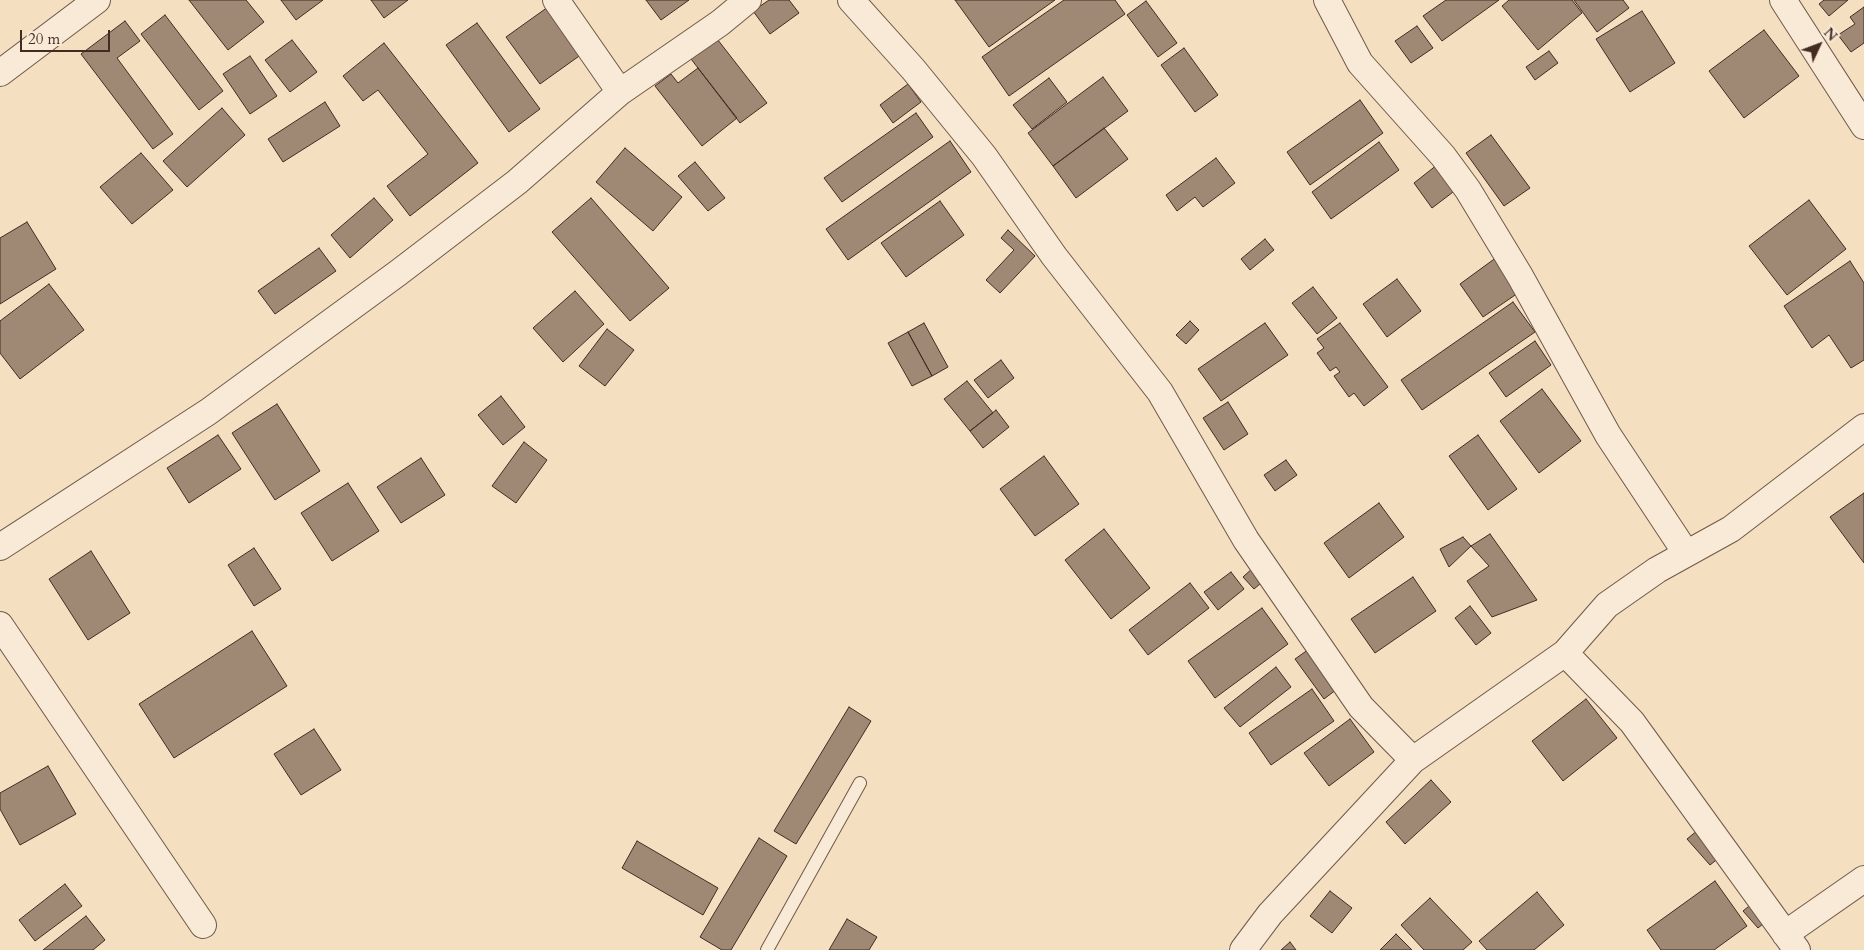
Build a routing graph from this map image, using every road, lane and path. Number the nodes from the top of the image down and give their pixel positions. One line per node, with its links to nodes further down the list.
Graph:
1 (97, 0): 7 (street)
2 (556, 0): 8 (street)
3 (748, 0): 8 (street)
4 (850, 0): 15 (street)
5 (1327, 0): 12 (street)
6 (1783, 0): 9 (street)
7 (0, 74)
8 (620, 92): 11 (street)
9 (1864, 126)
10 (1864, 427): 12 (street)
11 (0, 547)
12 (1686, 553): 14 (street)
13 (0, 626): 18 (street)
14 (1565, 653): 15 (street); 19 (street)
15 (1413, 760): 21 (street)
16 (860, 783): 20 (lane)
17 (1864, 879): 19 (street)
18 (203, 925)
19 (1791, 942)
20 (767, 950)
21 (1243, 950)

